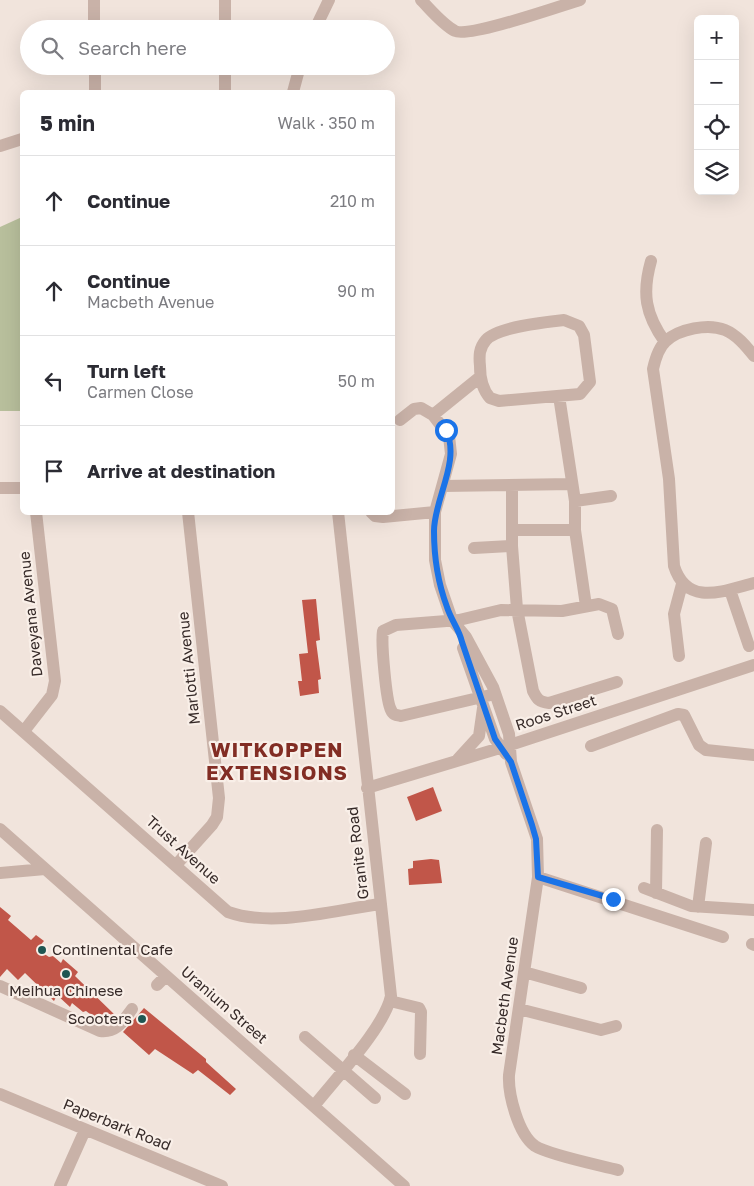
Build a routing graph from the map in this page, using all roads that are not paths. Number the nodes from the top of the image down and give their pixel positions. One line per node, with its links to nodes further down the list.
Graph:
1 (94, 0): 6 (street)
2 (225, 0): 7 (street)
3 (329, 0): 8 (street)
4 (421, 0): 5 (street)
5 (580, 0)
6 (94, 20)
7 (225, 20)
8 (319, 20)
9 (95, 75): 12 (street)
10 (225, 75): 13 (street)
11 (298, 75): 14 (street)
12 (95, 90)
13 (225, 90)
14 (294, 90)
15 (20, 140): 16 (street)
16 (0, 146)
17 (651, 261): 18 (street)
18 (665, 342): 19 (street); 41 (street)
19 (754, 356)
20 (480, 377): 21 (street); 21 (street); 22 (street)
21 (559, 396): 24 (street)
22 (432, 415): 23 (street); 26 (street)
23 (400, 420)
24 (572, 484): 25 (street); 30 (street)
25 (512, 485): 26 (street); 36 (street)
26 (443, 486): 31 (street)
27 (0, 488): 28 (street)
28 (20, 488)
29 (611, 496): 30 (street)
30 (575, 501): 37 (street)
31 (435, 512): 35 (street); 45 (street)
32 (36, 515): 54 (street, Daveyana Avenue)
33 (188, 515): 63 (street, Marlotti Avenue)
34 (338, 515): 59 (street, Granite Road)
35 (374, 515)
36 (513, 530): 37 (street); 38 (street)
37 (575, 530): 43 (street)
38 (512, 546): 39 (street); 44 (street)
39 (474, 548)
40 (754, 583): 42 (street)
41 (682, 584): 42 (street); 48 (street)
42 (730, 590): 47 (street)
43 (586, 606): 44 (street); 46 (street)
44 (516, 609): 45 (street); 50 (street)
45 (456, 625): 51 (street); 52 (street); 52 (street)
46 (618, 634)
47 (749, 646)
48 (679, 656)
49 (754, 664): 55 (street, Roos Street)
50 (617, 682)
51 (495, 694): 52 (street); 55 (street)
52 (482, 702): 55 (street); 58 (street)
53 (0, 711): 54 (street, Trust Avenue)
54 (24, 731): 63 (street, Trust Avenue)
55 (506, 746): 58 (street, Roos Street); 66 (street, Macbeth Avenue)
56 (591, 746): 57 (street)
57 (754, 755)
58 (456, 761): 59 (street, Roos Street)
59 (367, 788): 67 (street, Granite Road)
60 (0, 829): 64 (street, Uranium Street)
61 (657, 830): 68 (street)
62 (706, 844): 68 (street)
63 (176, 865): 67 (street, Trust Avenue)
64 (45, 868): 65 (street); 85 (street, Uranium Street)
65 (0, 873)
66 (538, 877): 70 (street); 71 (street, Macbeth Avenue)
67 (381, 904): 74 (street, Granite Road)
68 (698, 907): 69 (street)
69 (754, 910)
70 (724, 937)
71 (524, 972): 73 (street); 76 (street, Macbeth Avenue)
72 (0, 986): 75 (street)
73 (581, 988)
74 (390, 1001): 79 (street); 80 (street, Granite Road)
75 (132, 1009)
76 (519, 1009): 77 (street); 87 (street, Macbeth Avenue)
77 (616, 1026)
78 (305, 1037): 81 (street)
79 (420, 1054)
80 (354, 1056): 81 (street, Granite Road); 83 (street)
81 (343, 1069): 84 (street); 85 (street, Granite Road)
82 (0, 1094): 86 (street, Paperbark Road)
83 (405, 1094)
84 (375, 1098)
85 (314, 1106): 90 (street, Uranium Street)
86 (85, 1130): 88 (street); 89 (street, Paperbark Road)
87 (618, 1170)
88 (60, 1186)
89 (222, 1186)
90 (404, 1186)

